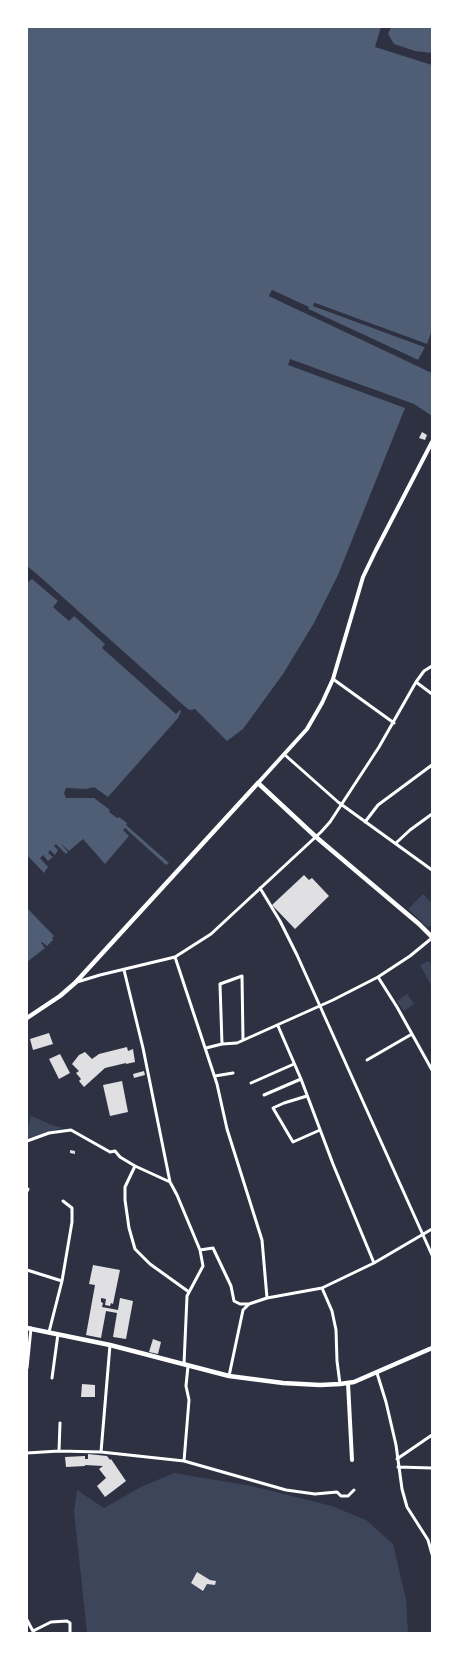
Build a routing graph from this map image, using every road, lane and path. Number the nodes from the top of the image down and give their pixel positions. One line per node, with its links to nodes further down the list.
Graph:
1 (432, 442): 3 (street)
2 (432, 666): 4 (street)
3 (333, 679): 6 (street); 7 (street)
4 (416, 682): 5 (street); 6 (street)
5 (432, 694)
6 (394, 723): 10 (street)
7 (285, 755): 9 (street); 10 (street)
8 (432, 765): 12 (street)
9 (258, 783): 13 (main road); 21 (main road)
10 (342, 804): 12 (street); 13 (street)
11 (432, 814): 14 (street)
12 (365, 822): 14 (street)
13 (316, 837): 16 (street); 17 (main road)
14 (396, 843): 15 (street)
15 (432, 870)
16 (260, 888): 18 (street); 22 (street)
17 (432, 938): 20 (street)
18 (175, 957): 19 (street); 28 (street)
19 (124, 970): 21 (street); 41 (street)
20 (378, 977): 22 (street); 25 (street)
21 (75, 983): 23 (main road)
22 (319, 1006): 24 (street); 44 (street)
23 (27, 1018)
24 (278, 1026): 26 (street); 30 (street)
25 (412, 1034): 29 (street); 31 (street)
26 (243, 1040): 27 (street); 27 (street)
27 (222, 1044): 28 (street)
28 (206, 1048): 33 (street)
29 (367, 1060)
30 (294, 1064): 34 (street); 35 (street)
31 (432, 1070)
32 (232, 1073): 33 (street)
33 (214, 1076): 52 (street)
34 (301, 1079): 36 (street); 37 (street)
35 (251, 1083)
36 (264, 1095)
37 (307, 1096): 38 (street); 38 (street)
38 (320, 1130): 47 (street)
39 (27, 1141): 40 (street)
40 (135, 1166): 41 (street); 51 (street)
41 (170, 1182): 45 (street)
42 (63, 1201): 49 (street)
43 (432, 1229): 44 (street)
44 (424, 1235): 46 (street); 47 (street)
45 (200, 1250): 51 (street); 53 (street)
46 (432, 1255)
47 (374, 1263): 50 (street)
48 (27, 1270): 49 (street)
49 (62, 1281): 55 (street)
50 (322, 1288): 52 (street); 65 (street)
51 (189, 1292): 59 (street)
52 (267, 1298): 53 (street)
53 (248, 1304): 62 (street)
54 (29, 1328): 55 (main road); 60 (street)
55 (49, 1332): 56 (main road)
56 (58, 1334): 57 (main road); 63 (street)
57 (110, 1345): 59 (main road); 69 (street)
58 (432, 1348): 61 (main road)
59 (186, 1365): 62 (main road); 73 (street)
60 (27, 1368)
61 (377, 1373): 64 (main road); 71 (street)
62 (229, 1376): 65 (main road)
63 (52, 1378)
64 (348, 1383): 65 (main road); 72 (street)
65 (340, 1384)
66 (60, 1423): 68 (street)
67 (432, 1435): 71 (street)
68 (59, 1451): 69 (street); 70 (street)
69 (101, 1452): 73 (street)
70 (27, 1453)
71 (397, 1459): 74 (street)
72 (352, 1460)
73 (184, 1461): 76 (street)
74 (398, 1467): 75 (street); 77 (street)
75 (432, 1468)
76 (354, 1490)
77 (432, 1554)
78 (27, 1620): 79 (street)
79 (34, 1632): 80 (street)
80 (70, 1633)

